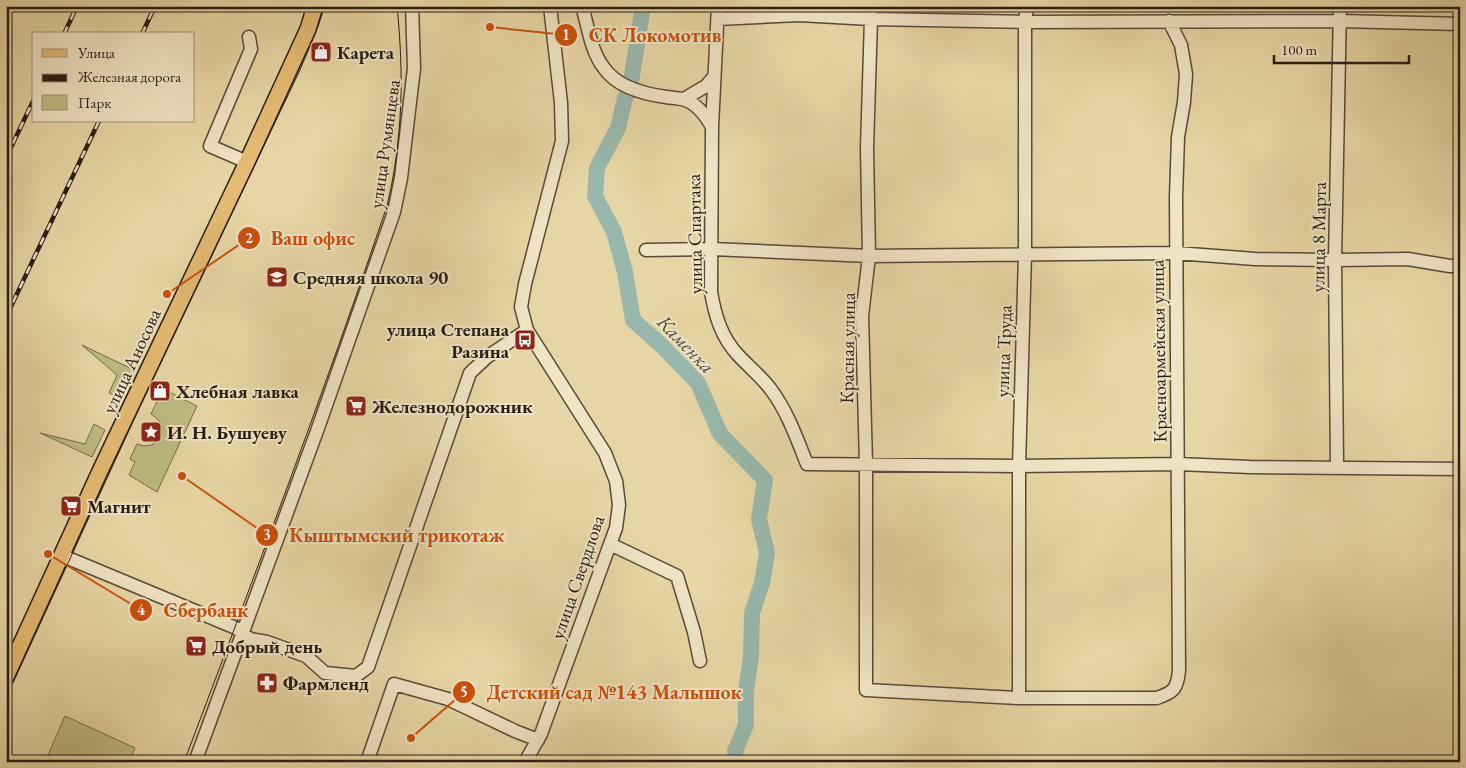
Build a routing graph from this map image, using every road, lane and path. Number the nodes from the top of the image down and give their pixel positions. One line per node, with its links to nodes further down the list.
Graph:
1 (315, 6): 17 (main road, улица Аносова)
2 (412, 6): 33 (street, улица Румянцева)
3 (550, 6): 25 (street, улица Свердлова)
4 (582, 6): 15 (street)
5 (1028, 6): 11 (street, улица Труда)
6 (1340, 6): 10 (street, улица 8 Марта)
7 (718, 12): 8 (street); 14 (street, улица Спартака)
8 (870, 12): 11 (street); 22 (street, Красная улица)
9 (1169, 21): 10 (street); 11 (street); 20 (street, Красноармейская улица)
10 (1340, 21): 12 (street); 23 (street, улица 8 Марта)
11 (1025, 22): 21 (street, улица Труда)
12 (1460, 24)
13 (248, 37): 17 (street)
14 (714, 78): 15 (street); 16 (street, улица Спартака)
15 (684, 99): 16 (street)
16 (712, 127): 18 (street, улица Спартака)
17 (247, 162): 32 (main road, улица Аносова)
18 (712, 249): 19 (street); 22 (street); 26 (street, улица Спартака)
19 (646, 250)
20 (1176, 253): 21 (street); 23 (street); 27 (street, Красноармейская улица)
21 (1025, 254): 22 (street); 28 (street, улица Труда)
22 (869, 256): 26 (street, Красная улица)
23 (1336, 260): 24 (street); 29 (street, улица 8 Марта)
24 (1460, 266)
25 (527, 330): 31 (street, улица Свердлова); 33 (street)
26 (866, 464): 28 (street); 36 (street, Красная улица)
27 (1178, 464): 28 (street); 29 (street); 36 (street, Красноармейская улица)
28 (1019, 466): 36 (street, улица Труда)
29 (1337, 467): 30 (street)
30 (1460, 469)
31 (610, 544): 34 (street); 37 (street, улица Свердлова)
32 (62, 556): 33 (street); 35 (main road, улица Аносова)
33 (242, 633): 38 (street, улица Румянцева)
34 (700, 661)
35 (6, 677)
36 (1019, 698)
37 (538, 740): 39 (street); 40 (street, улица Свердлова)
38 (195, 762)
39 (366, 762)
40 (525, 762)

